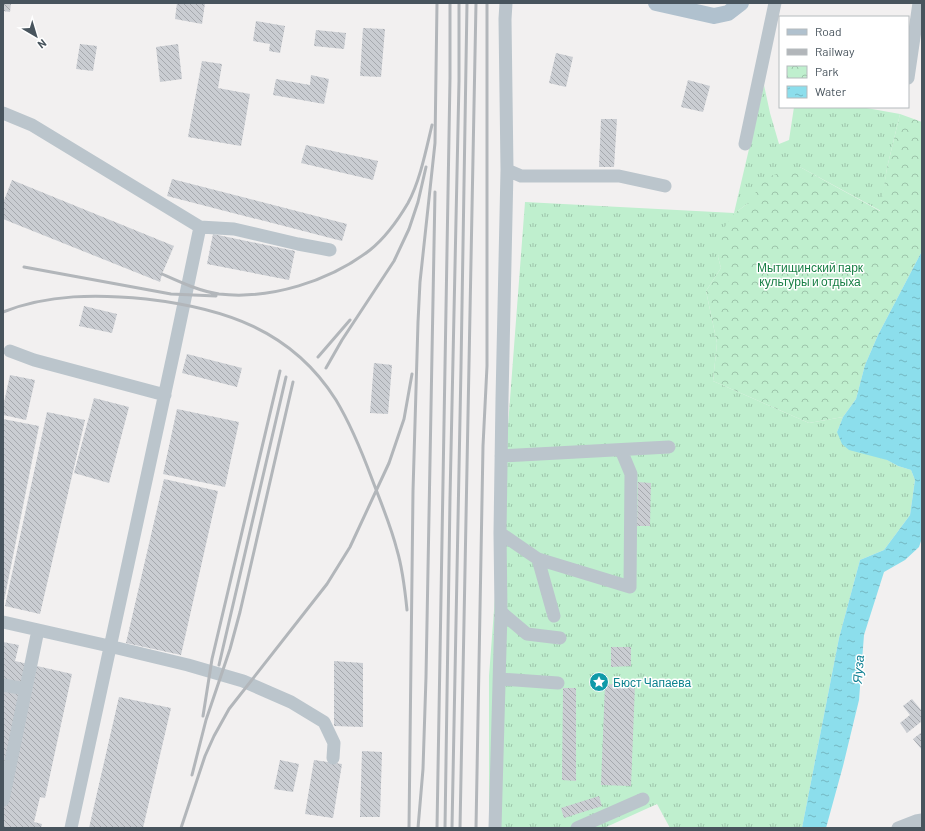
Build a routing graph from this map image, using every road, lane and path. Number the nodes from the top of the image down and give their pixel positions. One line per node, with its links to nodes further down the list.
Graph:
1 (506, 3): 9 (street)
2 (656, 3): 3 (main road)
3 (740, 3)
4 (775, 3): 8 (street)
5 (919, 3): 6 (street)
6 (909, 71)
7 (3, 113): 11 (street)
8 (745, 144)
9 (507, 170): 10 (street); 17 (street)
10 (665, 186)
11 (200, 227): 12 (street); 14 (street)
12 (330, 250)
13 (10, 351): 14 (street)
14 (165, 395): 25 (street)
15 (669, 447): 16 (street)
16 (621, 450): 17 (street); 19 (street)
17 (501, 456): 18 (street)
18 (500, 533): 19 (street); 20 (street)
19 (538, 559): 21 (street)
20 (501, 612): 24 (street); 26 (street)
21 (554, 616)
22 (3, 622): 23 (street)
23 (38, 630): 25 (street); 29 (street)
24 (560, 638)
25 (109, 646): 30 (street); 34 (street)
26 (500, 678): 27 (street); 35 (street)
27 (558, 683)
28 (3, 684): 29 (street)
29 (26, 689): 31 (street)
30 (332, 758)
31 (3, 800)
32 (643, 800): 36 (street)
33 (922, 820): 37 (street)
34 (70, 828)
35 (495, 828)
36 (577, 828)
37 (898, 828)

